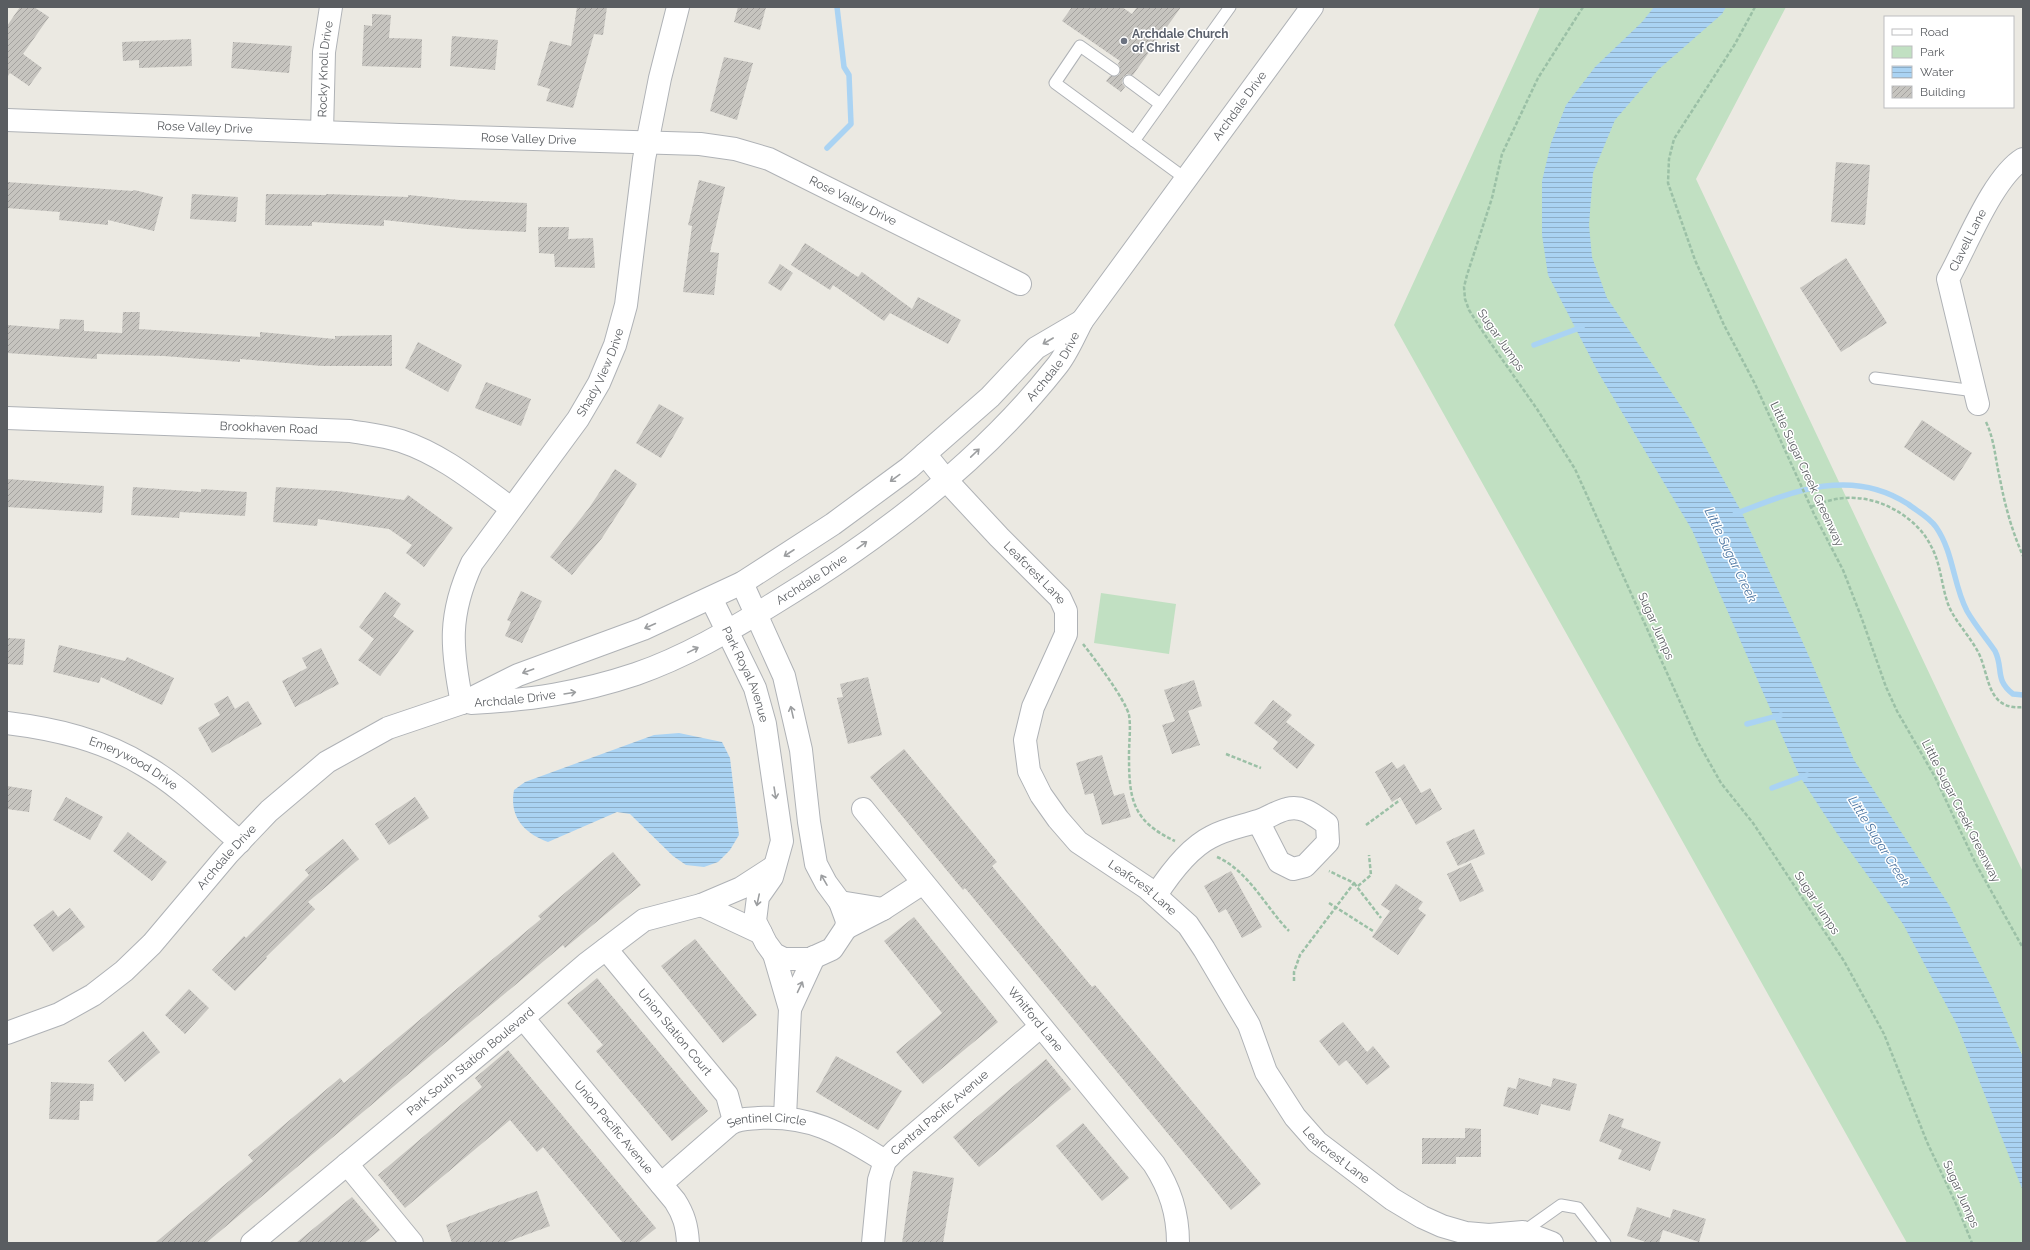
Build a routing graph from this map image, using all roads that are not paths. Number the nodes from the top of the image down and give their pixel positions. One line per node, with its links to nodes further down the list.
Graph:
1 (331, 7): 9 (street, Rocky Knoll Drive)
2 (678, 7): 11 (street, Shady View Drive)
3 (1230, 7): 7 (lane)
4 (1312, 7): 13 (street, Archdale Drive)
5 (1114, 70): 10 (lane)
6 (1129, 81): 7 (lane)
7 (1160, 104): 10 (lane)
8 (7, 120): 9 (street, Rose Valley Drive)
9 (322, 132): 11 (street, Rose Valley Drive)
10 (1134, 140): 13 (lane)
11 (647, 142): 14 (street, Rose Valley Drive); 21 (street, Shady View Drive)
12 (2023, 159): 17 (street, Clavell Lane)
13 (1186, 179): 15 (street, Archdale Drive)
14 (1020, 284)
15 (1082, 321): 19 (street, Archdale Drive, one-way to 19); 20 (street, Archdale Drive, one-way to 15)
16 (1875, 378): 17 (lane)
17 (1977, 397)
18 (7, 418): 21 (street, Brookhaven Road)
19 (926, 454): 20 (street, Leafcrest Lane); 22 (street, Archdale Drive, one-way to 22)
20 (946, 480): 24 (street, Archdale Drive, one-way to 20); 35 (street, Leafcrest Lane)
21 (511, 508): 26 (street, Shady View Drive)
22 (742, 583): 23 (street, Archdale Drive); 24 (street)
23 (711, 598): 25 (street, Park Royal Avenue); 26 (street, Archdale Drive, one-way to 26)
24 (757, 614): 25 (street, Archdale Drive); 28 (street, one-way to 24)
25 (729, 631): 26 (street, Archdale Drive, one-way to 25); 29 (street, Park Royal Avenue)
26 (462, 703): 32 (street, Archdale Drive)
27 (7, 723): 32 (street, Emerywood Drive)
28 (801, 750): 29 (street); 36 (street, one-way to 28)
29 (769, 755): 33 (street, Park Royal Avenue, one-way to 33)
30 (863, 809): 34 (street, Whitford Lane)
31 (1258, 821): 35 (street)
32 (240, 842): 47 (street, Archdale Drive)
33 (775, 866): 37 (street, Park South Station Boulevard); 40 (street, Park Royal Avenue, one-way to 40)
34 (923, 883): 38 (street); 46 (street, Whitford Lane)
35 (1156, 895): 53 (street, Leafcrest Lane)
36 (840, 902): 38 (street); 39 (street)
37 (701, 904): 40 (street); 41 (street, Park South Station Boulevard)
38 (883, 909): 39 (street)
39 (846, 928): 43 (street)
40 (761, 933): 42 (street, Park Royal Avenue)
41 (606, 949): 45 (street, Park South Station Boulevard); 49 (street, Union Station Court)
42 (774, 954): 43 (street); 44 (street, Park Royal Avenue)
43 (814, 957): 44 (street, one-way to 43)
44 (790, 1009): 48 (street)
45 (523, 1018): 51 (street, Park South Station Boulevard); 52 (street, Union Pacific Avenue)
46 (1040, 1027): 50 (street, Central Pacific Avenue); 58 (street, Whitford Lane)
47 (7, 1033)
48 (785, 1117): 49 (street, Sentinel Circle); 50 (street, Sentinel Circle)
49 (734, 1121): 52 (street, Sentinel Circle)
50 (885, 1161): 57 (street, Central Pacific Avenue)
51 (347, 1164): 54 (street, Park South Station Boulevard); 55 (street)
52 (661, 1184): 56 (street, Union Pacific Avenue)
53 (1523, 1232): 59 (street); 60 (lane)
54 (252, 1243)
55 (412, 1243)
56 (688, 1243)
57 (873, 1243)
58 (1178, 1243)
59 (1552, 1243)
60 (1604, 1243)

